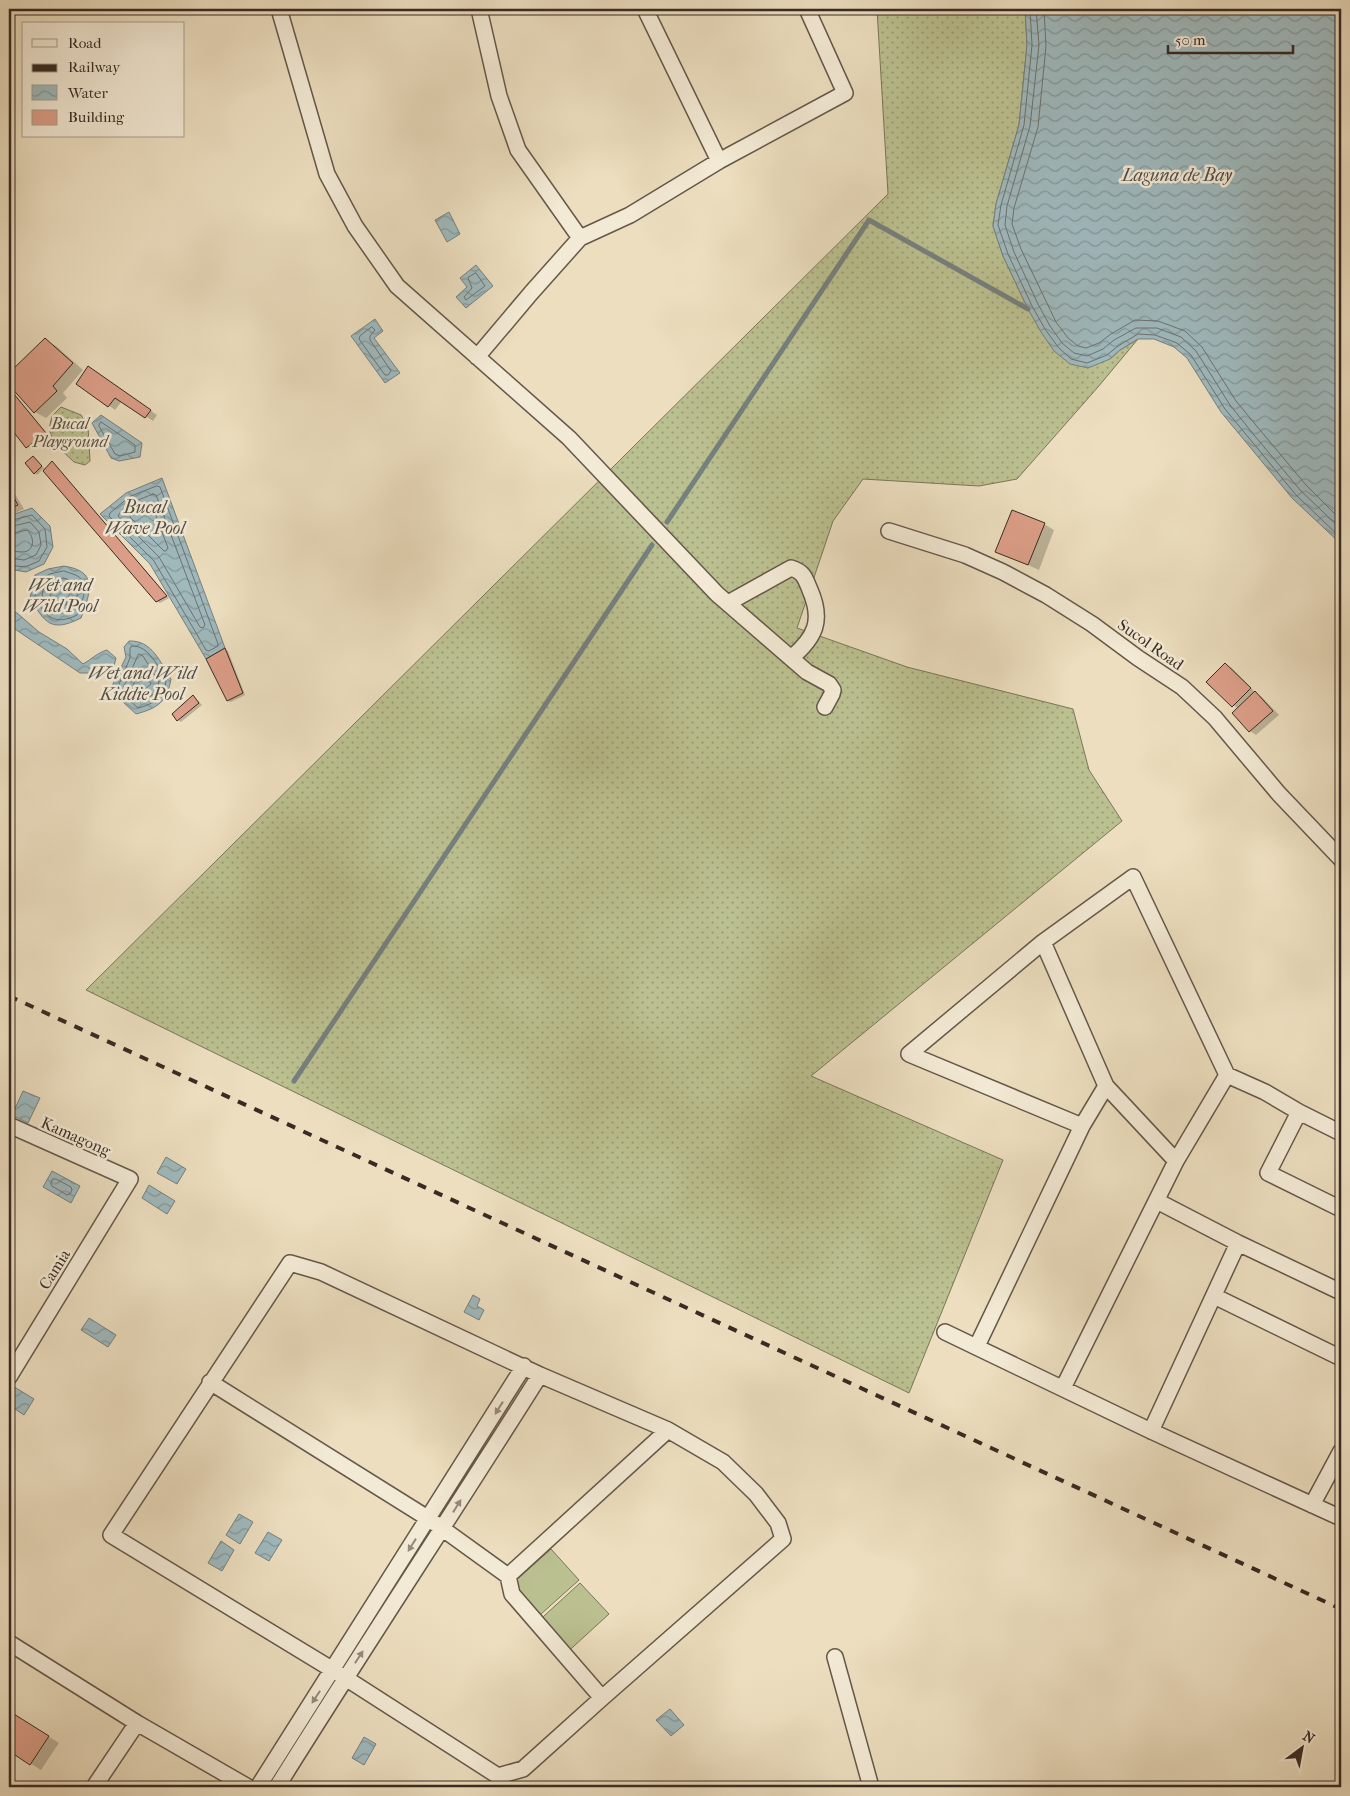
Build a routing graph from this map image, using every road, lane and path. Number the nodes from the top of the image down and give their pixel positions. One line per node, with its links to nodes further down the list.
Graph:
1 (279, 9): 7 (street)
2 (479, 9): 6 (street)
3 (645, 9): 5 (street)
4 (807, 9): 5 (street)
5 (719, 161): 6 (street)
6 (580, 238): 7 (street)
7 (477, 356): 9 (street)
8 (889, 531): 12 (street, Sucol Road)
9 (728, 604): 10 (street); 10 (street)
10 (791, 658): 11 (street)
11 (826, 707)
12 (1341, 859)
13 (1043, 942): 14 (street); 15 (street); 18 (street)
14 (1227, 1075): 16 (street); 20 (street)
15 (1106, 1086): 18 (street); 20 (street)
16 (1299, 1112): 19 (street); 23 (street)
17 (9, 1125): 21 (street, Kamagong)
18 (1082, 1126): 28 (street)
19 (1341, 1133)
20 (1176, 1161): 22 (street)
21 (130, 1179): 32 (street, Camia)
22 (1157, 1201): 24 (street); 34 (street)
23 (1341, 1209)
24 (1238, 1243): 25 (street); 26 (street)
25 (1341, 1292)
26 (1214, 1296): 29 (street); 36 (street)
27 (945, 1332): 28 (street)
28 (977, 1346): 34 (street)
29 (1341, 1358)
30 (524, 1366): 31 (street); 33 (street); 40 (street, one-way to 40)
31 (540, 1374): 35 (street); 41 (street, one-way to 31)
32 (9, 1377)
33 (210, 1382): 40 (street); 45 (street)
34 (1063, 1388): 36 (street)
35 (668, 1430): 42 (street); 46 (street)
36 (1150, 1431): 38 (street)
37 (1341, 1451): 38 (street)
38 (1312, 1505): 39 (street)
39 (1341, 1518)
40 (429, 1519): 41 (street); 45 (street, one-way to 45)
41 (443, 1529): 42 (street); 45 (street, one-way to 41)
42 (508, 1576): 46 (street)
43 (9, 1647): 47 (street)
44 (835, 1658): 52 (street)
45 (339, 1674): 46 (street); 50 (street, one-way to 50); 51 (street)
46 (602, 1698)
47 (137, 1723): 48 (street); 49 (street)
48 (94, 1787)
49 (248, 1787)
50 (258, 1787)
51 (277, 1787)
52 (871, 1787)

